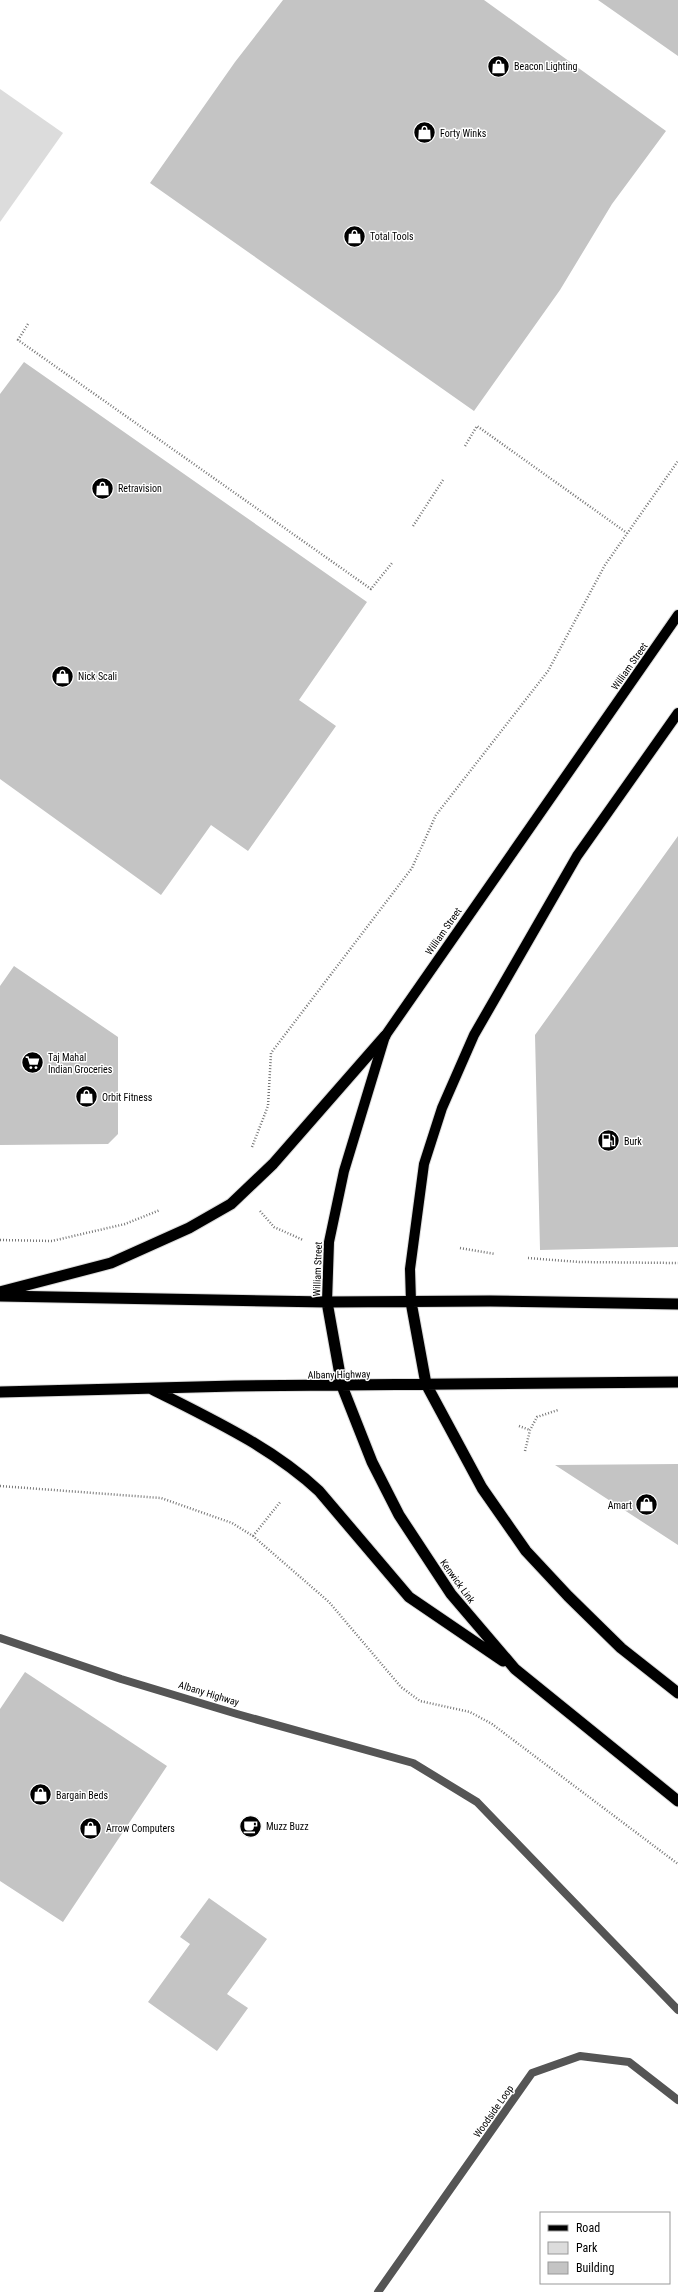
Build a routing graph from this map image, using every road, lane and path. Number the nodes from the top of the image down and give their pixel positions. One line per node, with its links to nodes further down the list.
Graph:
1 (28, 324): 7 (path)
2 (465, 446): 6 (path)
3 (678, 461): 6 (path)
4 (443, 480): 5 (path)
5 (413, 526)
6 (627, 533): 11 (path)
7 (392, 563)
8 (678, 615): 10 (main road, William Street)
9 (678, 713): 23 (main road)
10 (385, 1036): 20 (highway); 22 (main road, William Street)
11 (246, 1152)
12 (165, 1208): 14 (path)
13 (258, 1209): 15 (path)
14 (0, 1240)
15 (303, 1240)
16 (460, 1248): 17 (path)
17 (495, 1254)
18 (528, 1258): 19 (path)
19 (678, 1263)
20 (0, 1292)
21 (0, 1296): 22 (highway)
22 (327, 1302): 23 (highway); 27 (highway, Kenwick Link)
23 (411, 1302): 24 (highway); 26 (highway)
24 (678, 1304)
25 (678, 1382): 26 (highway, Albany Highway)
26 (426, 1384): 27 (highway, Albany Highway); 39 (highway)
27 (342, 1386): 28 (highway, Albany Highway); 38 (highway, Kenwick Link)
28 (151, 1388): 29 (highway, Albany Highway); 38 (highway)
29 (0, 1392)
30 (565, 1410): 32 (path)
31 (519, 1426): 32 (path)
32 (530, 1430): 33 (path)
33 (525, 1451)
34 (0, 1486): 36 (path)
35 (281, 1501): 36 (path)
36 (253, 1536): 41 (path)
37 (0, 1638): 42 (street, Albany Highway)
38 (515, 1669): 40 (highway, Kenwick Link)
39 (678, 1693)
40 (678, 1801)
41 (678, 1864)
42 (678, 2010)
43 (678, 2100): 44 (street, Woodside Loop)
44 (378, 2292)

